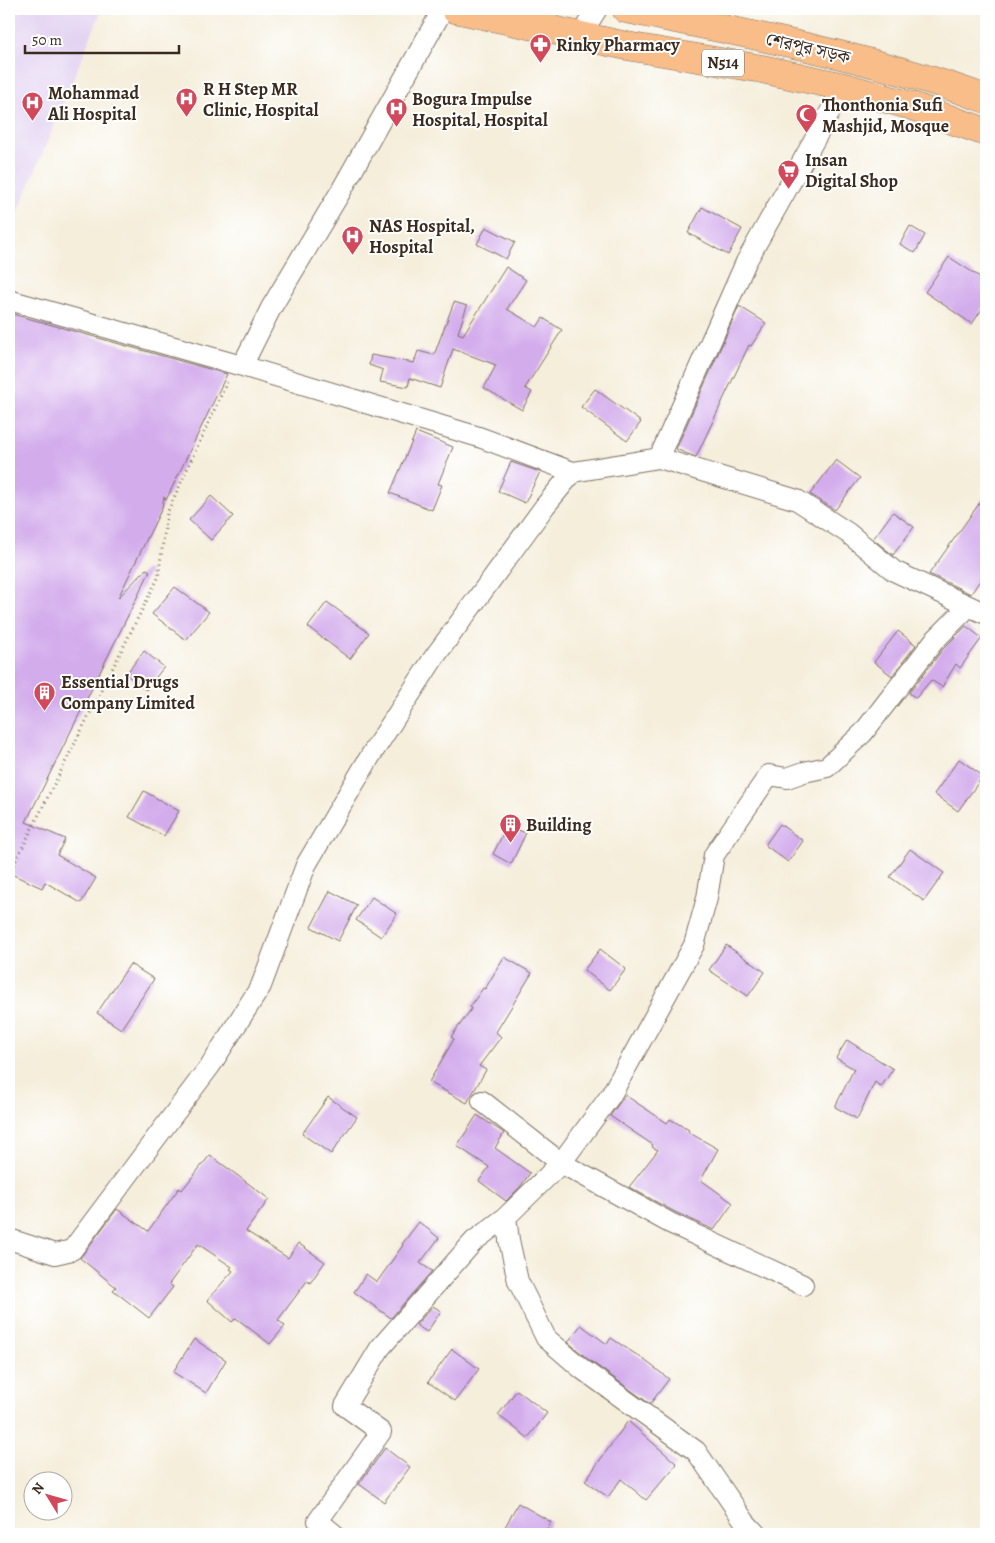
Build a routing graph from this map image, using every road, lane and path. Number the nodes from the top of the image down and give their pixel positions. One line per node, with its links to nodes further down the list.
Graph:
1 (443, 9): 10 (street)
2 (454, 9): 5 (highway, শেরপুর সড়ক / N514)
3 (597, 9): 5 (street)
4 (626, 9): 7 (highway, শেরপুর সড়ক / N514)
5 (580, 36): 6 (highway, শেরপুর সড়ক / N514)
6 (844, 87): 8 (highway, শেরপুর সড়ক / N514); 11 (street)
7 (986, 100)
8 (986, 132)
9 (9, 300): 10 (street)
10 (239, 365): 12 (street); 14 (path)
11 (658, 458): 12 (street); 13 (street)
12 (573, 472): 18 (street)
13 (977, 610): 16 (street)
14 (9, 874)
15 (482, 1102): 16 (street)
16 (561, 1163): 17 (street); 19 (street)
17 (506, 1217): 20 (street); 21 (street)
18 (9, 1239)
19 (803, 1285)
20 (334, 1534)
21 (756, 1534)

